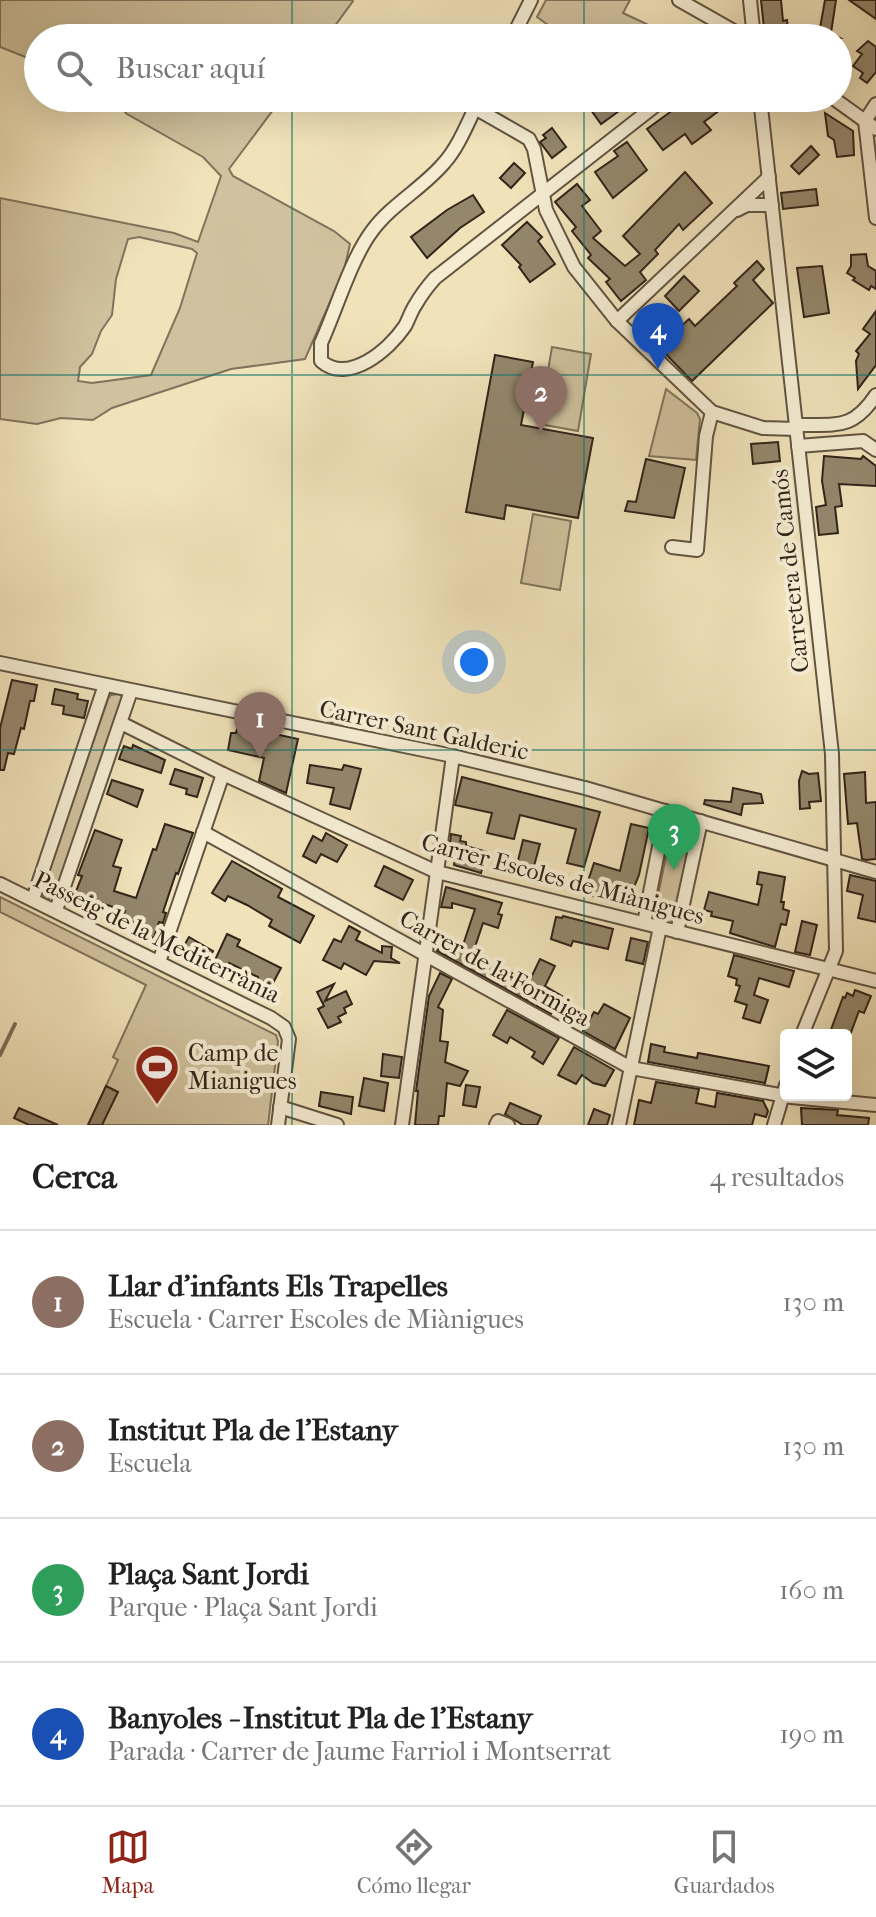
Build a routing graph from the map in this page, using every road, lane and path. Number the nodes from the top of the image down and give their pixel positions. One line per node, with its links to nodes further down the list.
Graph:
1 (531, 0): 4 (street)
2 (679, 0): 5 (street)
3 (750, 0): 6 (street)
4 (519, 24)
5 (721, 24)
6 (753, 24)
7 (876, 104): 13 (street)
8 (473, 112): 16 (street)
9 (491, 112): 16 (street)
10 (647, 112): 16 (street)
11 (762, 112): 15 (street, Carretera de Camós)
12 (852, 112): 13 (street)
13 (865, 121): 14 (street); 19 (street)
14 (876, 129)
15 (769, 177): 17 (street, Carretera de Camós); 18 (street)
16 (543, 193): 20 (street)
17 (772, 205): 18 (street); 24 (street, Carretera de Camós)
18 (734, 211): 20 (street)
19 (876, 218)
20 (617, 321): 22 (street)
21 (876, 395): 23 (street)
22 (712, 412): 24 (street); 28 (street)
23 (850, 422): 24 (street); 25 (street)
24 (796, 427): 26 (street, Carretera de Camós)
25 (852, 442): 26 (street); 27 (street)
26 (798, 446): 38 (street, Carretera de Camós)
27 (876, 450)
28 (672, 547)
29 (0, 663): 30 (street, Carrer Sant Galderic)
30 (105, 685): 31 (street, Carrer Sant Galderic); 42 (street)
31 (131, 691): 32 (street); 33 (street, Carrer Sant Galderic)
32 (121, 723): 34 (street, Carrer Escoles de Miànigues); 43 (street)
33 (453, 756): 35 (street, Carrer Sant Galderic); 39 (street)
34 (223, 774): 37 (street); 39 (street, Carrer Escoles de Miànigues)
35 (666, 811): 36 (street, Carrer Sant Galderic); 44 (street)
36 (701, 821): 38 (street, Carrer Sant Galderic); 46 (street)
37 (203, 832): 47 (street, Carrer de la Formiga); 48 (street)
38 (835, 858): 40 (street, Carrer Sant Galderic); 49 (street, Carretera de Camós)
39 (437, 872): 44 (street, Carrer Escoles de Miànigues); 47 (street)
40 (876, 872)
41 (0, 884): 42 (street, Passeig de la Mediterrània)
42 (33, 899): 43 (street, Passeig de la Mediterrània)
43 (56, 910): 48 (street, Passeig de la Mediterrània)
44 (644, 923): 45 (street, Carrer Escoles de Miànigues)
45 (660, 927): 46 (street, Carrer Escoles de Miànigues); 52 (street)
46 (677, 932): 49 (street, Carrer Escoles de Miànigues)
47 (426, 956): 52 (street, Carrer de la Formiga); 60 (street)
48 (159, 962): 57 (street, Passeig de la Mediterrània)
49 (829, 971): 50 (street, Carrer Escoles de Miànigues); 51 (street, Carretera de Camós)
50 (876, 981)
51 (805, 1029)
52 (631, 1068): 53 (street, Carrer de la Formiga); 63 (street)
53 (780, 1089)
54 (781, 1101): 64 (street)
55 (851, 1101): 56 (street, Carrer de la Formiga)
56 (876, 1105)
57 (280, 1107): 58 (street); 59 (street)
58 (278, 1125)
59 (337, 1125)
60 (402, 1125)
61 (496, 1125): 62 (street)
62 (508, 1125)
63 (619, 1125)
64 (774, 1125)

